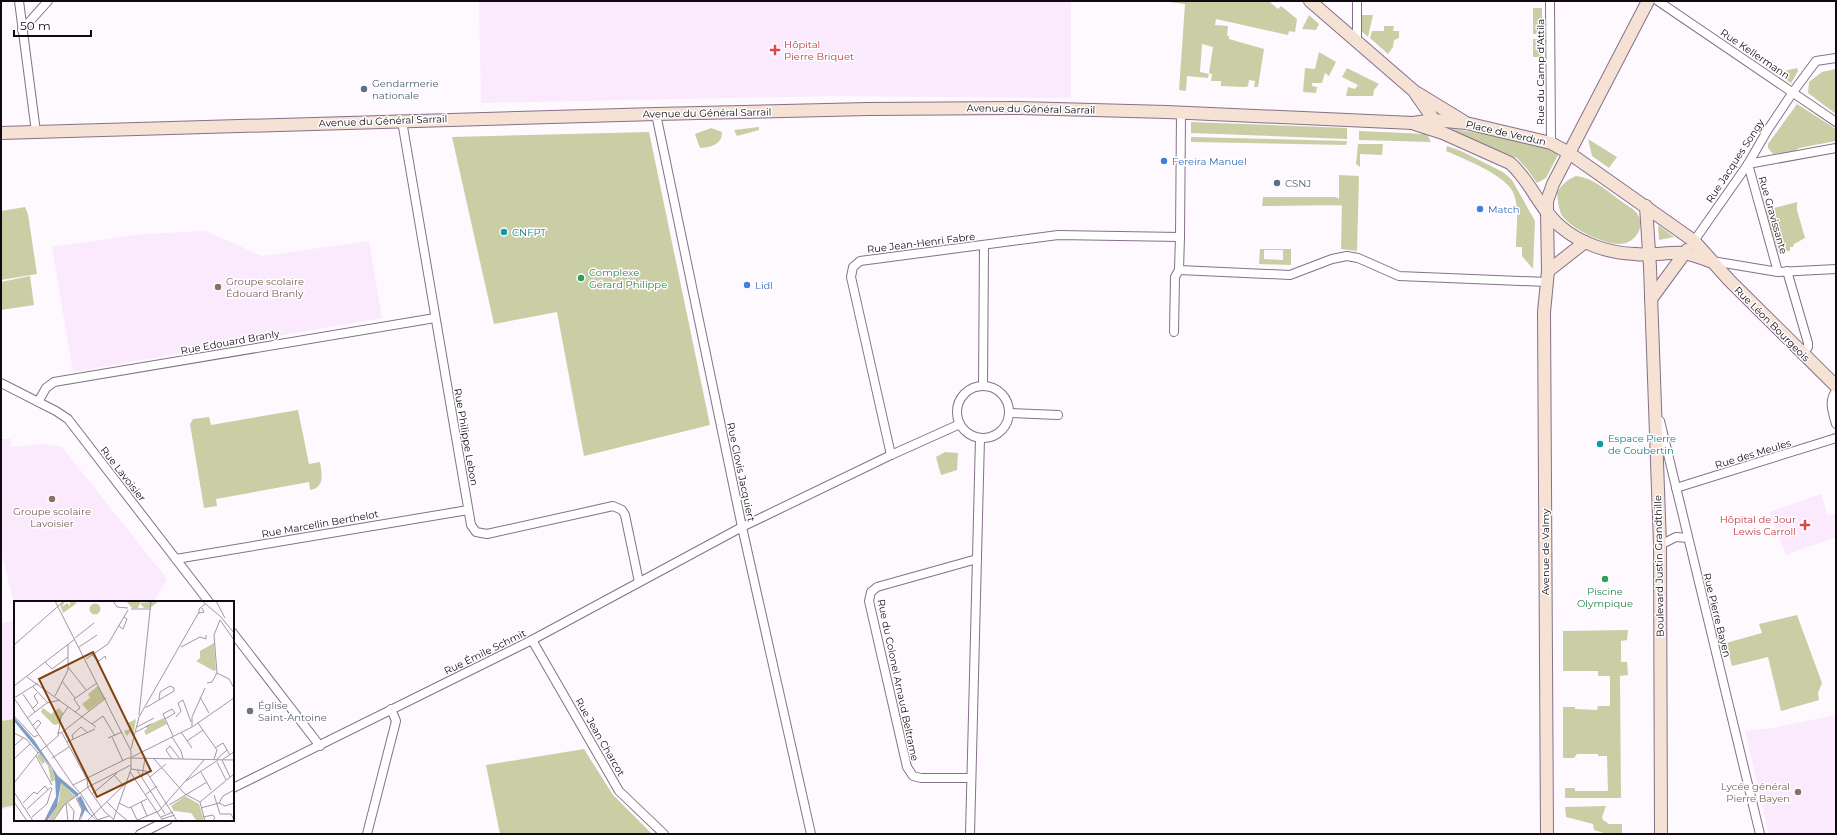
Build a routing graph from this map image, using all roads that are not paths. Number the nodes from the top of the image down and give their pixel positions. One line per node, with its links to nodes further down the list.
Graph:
1 (19, 1): 8 (street)
2 (48, 1): 8 (street)
3 (1310, 1): 9 (main road)
4 (1357, 1): 9 (street)
5 (1550, 1): 23 (street, Rue du Camp d'Attila)
6 (1648, 1): 25 (main road)
7 (1658, 1): 12 (street, Rue Kellermann)
8 (22, 30): 20 (street)
9 (1357, 41): 11 (main road)
10 (1836, 58): 12 (street, Rue Kellermann)
11 (1414, 91): 15 (main road); 19 (main road)
12 (1793, 92): 17 (street); 26 (street, Rue Jacques Songy)
13 (1181, 112): 14 (main road, Avenue du Général Sarrail); 18 (main road, Avenue du Général Sarrail); 30 (street)
14 (656, 114): 16 (main road, Avenue du Général Sarrail); 62 (street, Rue Clovis Jacquiert)
15 (1438, 120): 18 (main road, Avenue du Général Sarrail); 19 (main road, Place de Verdun); 22 (main road)
16 (402, 121): 20 (main road, Avenue du Général Sarrail); 44 (street, Rue Philippe Lebon)
17 (1836, 122)
18 (1413, 123): 22 (main road, Avenue du Général Sarrail)
19 (1466, 123): 23 (main road, Place de Verdun)
20 (36, 132): 21 (main road, Avenue du Général Sarrail)
21 (1, 133)
22 (1443, 134): 28 (main road, Place de Verdun)
23 (1551, 144): 25 (main road, Place de Verdun)
24 (1836, 148): 26 (street)
25 (1569, 153): 27 (main road, Place de Verdun); 28 (main road)
26 (1748, 164): 31 (street, Rue Jacques Songy); 41 (street, Rue Gravissante)
27 (1646, 206): 29 (main road); 31 (main road, Place de Verdun)
28 (1546, 212): 32 (main road, Place de Verdun); 42 (main road, Avenue de Valmy)
29 (1649, 236): 35 (main road); 36 (main road)
30 (1180, 237): 33 (street, Rue Jean-Henri Fabre); 39 (street)
31 (1694, 241): 34 (main road); 37 (main road, Rue Léon Bourgeois)
32 (1585, 242): 35 (main road, Place de Verdun); 42 (main road)
33 (984, 245): 48 (street); 59 (street, Rue Jean-Henri Fabre)
34 (1684, 253): 36 (main road, Place de Verdun); 37 (main road, Rue Léon Bourgeois); 43 (main road)
35 (1634, 254): 36 (main road, Place de Verdun)
36 (1650, 261): 43 (main road, Boulevard Justin Grandthille)
37 (1710, 261): 41 (street); 46 (main road, Rue Léon Bourgeois)
38 (1836, 269): 40 (street)
39 (1178, 270): 42 (street); 45 (street)
40 (1787, 271): 41 (street); 46 (street)
41 (1778, 272)
42 (1547, 276): 81 (main road, Avenue de Valmy)
43 (1651, 299): 51 (main road, Boulevard Justin Grandthille)
44 (436, 318): 52 (street, Rue Edouard Branly); 61 (street, Rue Philippe Lebon)
45 (1174, 332)
46 (1803, 354): 49 (main road, Rue Léon Bourgeois)
47 (1, 383): 52 (street, Rue Lavoisier)
48 (983, 386): 53 (street); 55 (street)
49 (1836, 386)
50 (1836, 391): 56 (street)
51 (1655, 401): 60 (street, Rue Pierre Bayen); 64 (main road, Boulevard Justin Grandthille)
52 (38, 402): 65 (street, Rue Lavoisier)
53 (1009, 413): 54 (street); 57 (street)
54 (1058, 414)
55 (960, 424): 57 (street); 59 (street)
56 (1836, 424)
57 (980, 438): 66 (street)
58 (1836, 438): 60 (street, Rue des Meules)
59 (891, 455): 62 (street)
60 (1676, 488): 63 (street, Rue Pierre Bayen)
61 (468, 510): 65 (street, Rue Marcellin Berthelot); 67 (street, Rue Philippe Lebon)
62 (742, 526): 67 (street, Rue Émile Schmit); 79 (street, Rue Clovis Jacquiert)
63 (1688, 538): 64 (street); 83 (street, Rue Pierre Bayen)
64 (1660, 545): 82 (main road, Boulevard Justin Grandthille)
65 (176, 559): 68 (street, Rue Lavoisier)
66 (977, 559): 73 (street); 73 (street, Rue du Colonel Arnaud Beltrame)
67 (639, 582): 70 (street, Rue Émile Schmit)
68 (208, 601)
69 (234, 635): 72 (street)
70 (532, 640): 71 (street, Rue Émile Schmit); 78 (street, Rue Jean Charcot)
71 (391, 709): 72 (street, Rue Émile Schmit); 77 (street)
72 (320, 746): 74 (street, Rue Émile Schmit)
73 (971, 778): 80 (street)
74 (234, 788)
75 (166, 821): 76 (street)
76 (140, 834)
77 (367, 834)
78 (664, 834)
79 (811, 834)
80 (970, 834)
81 (1547, 834)
82 (1661, 834)
83 (1760, 834)

